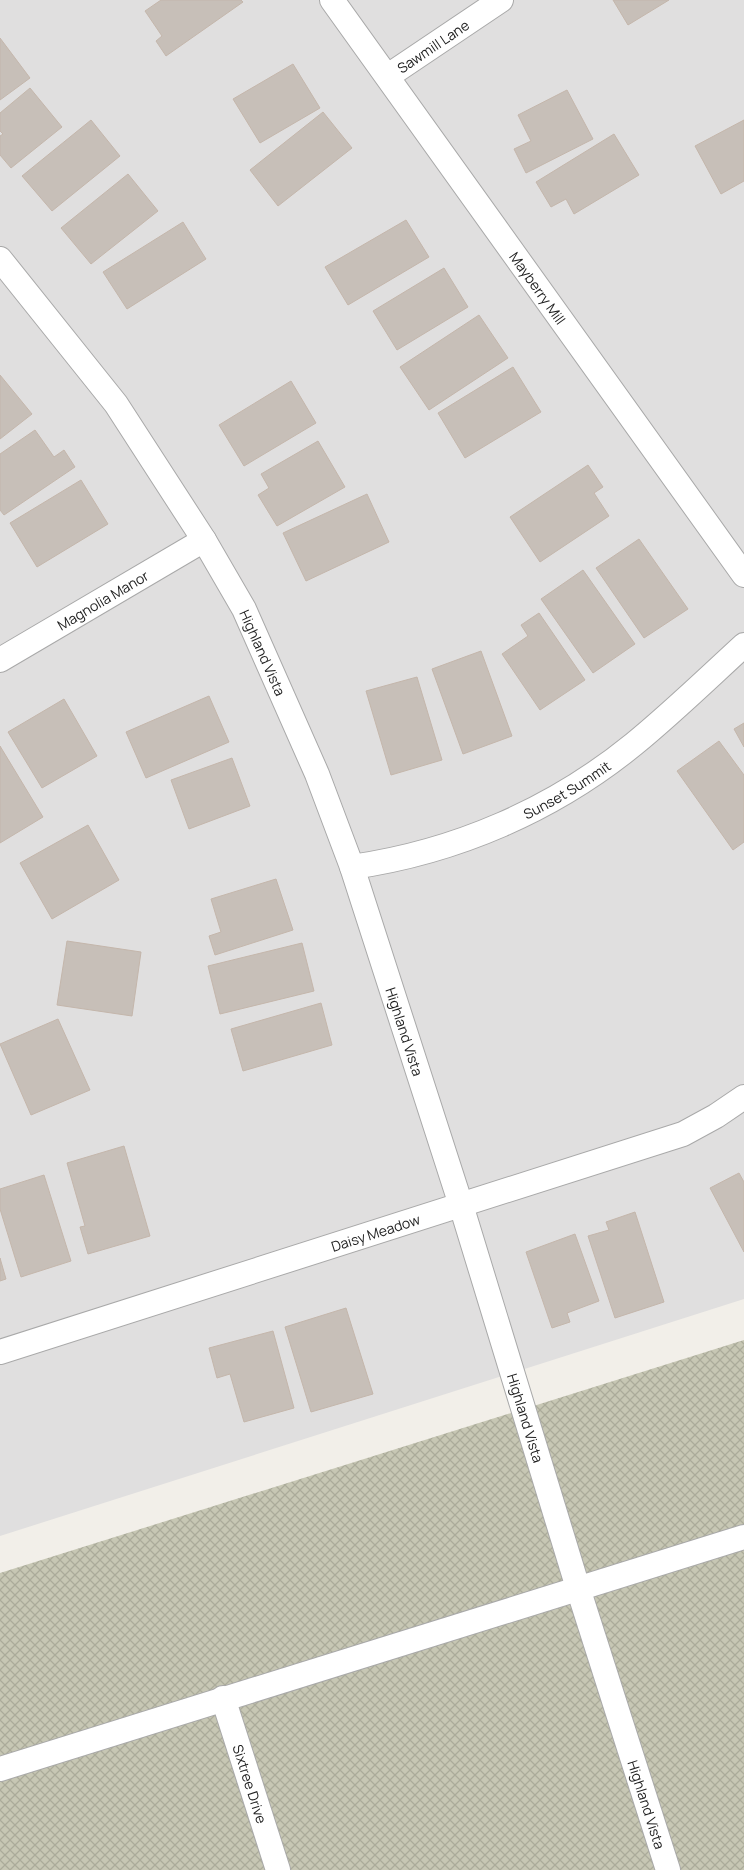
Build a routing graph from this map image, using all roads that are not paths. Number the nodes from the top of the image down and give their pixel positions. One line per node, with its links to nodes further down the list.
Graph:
1 (332, 0): 3 (street, Mayberry Mill)
2 (501, 0): 3 (street, Sawmill Lane)
3 (388, 76): 6 (street, Mayberry Mill)
4 (0, 259): 5 (street, Highland Vista)
5 (204, 540): 8 (street, Magnolia Manor); 9 (street, Highland Vista)
6 (744, 575)
7 (744, 645): 9 (street, Sunset Summit)
8 (0, 660)
9 (352, 867): 11 (street, Highland Vista)
10 (744, 1096): 11 (street, Daisy Meadow)
11 (461, 1205): 12 (street, Daisy Meadow); 14 (street, Highland Vista)
12 (0, 1352)
13 (744, 1537): 14 (street)
14 (578, 1588): 15 (street); 18 (street, Highland Vista)
15 (223, 1698): 16 (street); 17 (street, Sixtree Drive)
16 (0, 1770)
17 (278, 1870)
18 (668, 1870)

